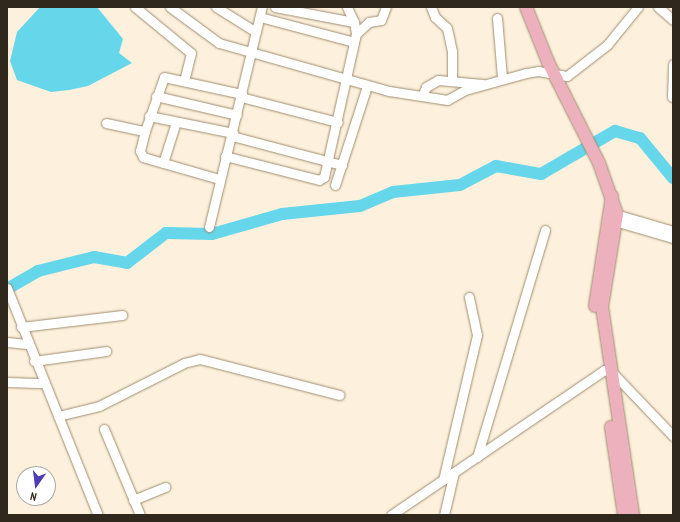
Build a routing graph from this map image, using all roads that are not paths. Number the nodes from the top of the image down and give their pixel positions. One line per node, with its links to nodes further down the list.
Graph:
1 (135, 7): 24 (street)
2 (170, 7): 18 (street)
3 (216, 7): 16 (street)
4 (262, 7): 12 (street)
5 (275, 7): 15 (street)
6 (386, 7): 17 (street)
7 (431, 7): 22 (street)
8 (526, 7): 20 (main road)
9 (638, 7): 20 (street)
10 (658, 7): 14 (street)
11 (345, 8): 15 (street)
12 (260, 17): 16 (street); 17 (street)
13 (497, 18): 21 (street)
14 (673, 20)
15 (354, 22): 17 (street)
16 (256, 32): 18 (street)
17 (355, 38): 23 (street)
18 (251, 52): 23 (street); 28 (street)
19 (673, 64): 30 (street)
20 (554, 74): 21 (street); 44 (main road)
21 (502, 78): 25 (street)
22 (452, 80): 25 (street); 29 (street)
23 (346, 81): 26 (street); 34 (street)
24 (184, 82): 27 (street); 28 (street)
25 (484, 84): 29 (street)
26 (367, 86): 29 (street); 41 (street)
27 (156, 96): 31 (street); 32 (street)
28 (241, 96): 31 (street); 34 (street)
29 (422, 96)
30 (672, 97)
31 (237, 115): 37 (street)
32 (149, 116): 33 (street); 36 (street)
33 (176, 122): 37 (street); 40 (street)
34 (338, 122): 39 (street)
35 (106, 123): 36 (street)
36 (144, 131): 40 (street)
37 (232, 135): 38 (street); 39 (street)
38 (225, 156): 39 (street); 42 (street)
39 (330, 161): 41 (street)
40 (163, 163): 42 (street)
41 (342, 164): 43 (street)
42 (219, 179): 45 (street)
43 (335, 185)
44 (612, 217): 47 (street); 48 (street); 57 (main road)
45 (209, 227)
46 (545, 230): 65 (street)
47 (673, 231)
48 (673, 238)
49 (7, 288): 52 (street)
50 (469, 297): 67 (street)
51 (122, 315): 52 (street)
52 (21, 328): 54 (street)
53 (7, 342): 54 (street)
54 (27, 344): 56 (street)
55 (106, 351): 56 (street)
56 (34, 361): 59 (street)
57 (605, 376): 63 (street); 64 (street); 65 (street); 75 (main road); 76 (main road)
58 (7, 382): 59 (street)
59 (44, 384): 61 (street)
60 (339, 395): 61 (street)
61 (58, 416): 71 (street)
62 (104, 429): 69 (street)
63 (673, 436)
64 (673, 444)
65 (477, 457): 66 (street)
66 (454, 472): 67 (street); 74 (street)
67 (443, 480): 70 (street)
68 (165, 487): 69 (street)
69 (133, 500): 72 (street)
70 (401, 511): 73 (street)
71 (98, 515)
72 (140, 515)
73 (391, 515)
74 (444, 515)
75 (624, 515)
76 (634, 515)

